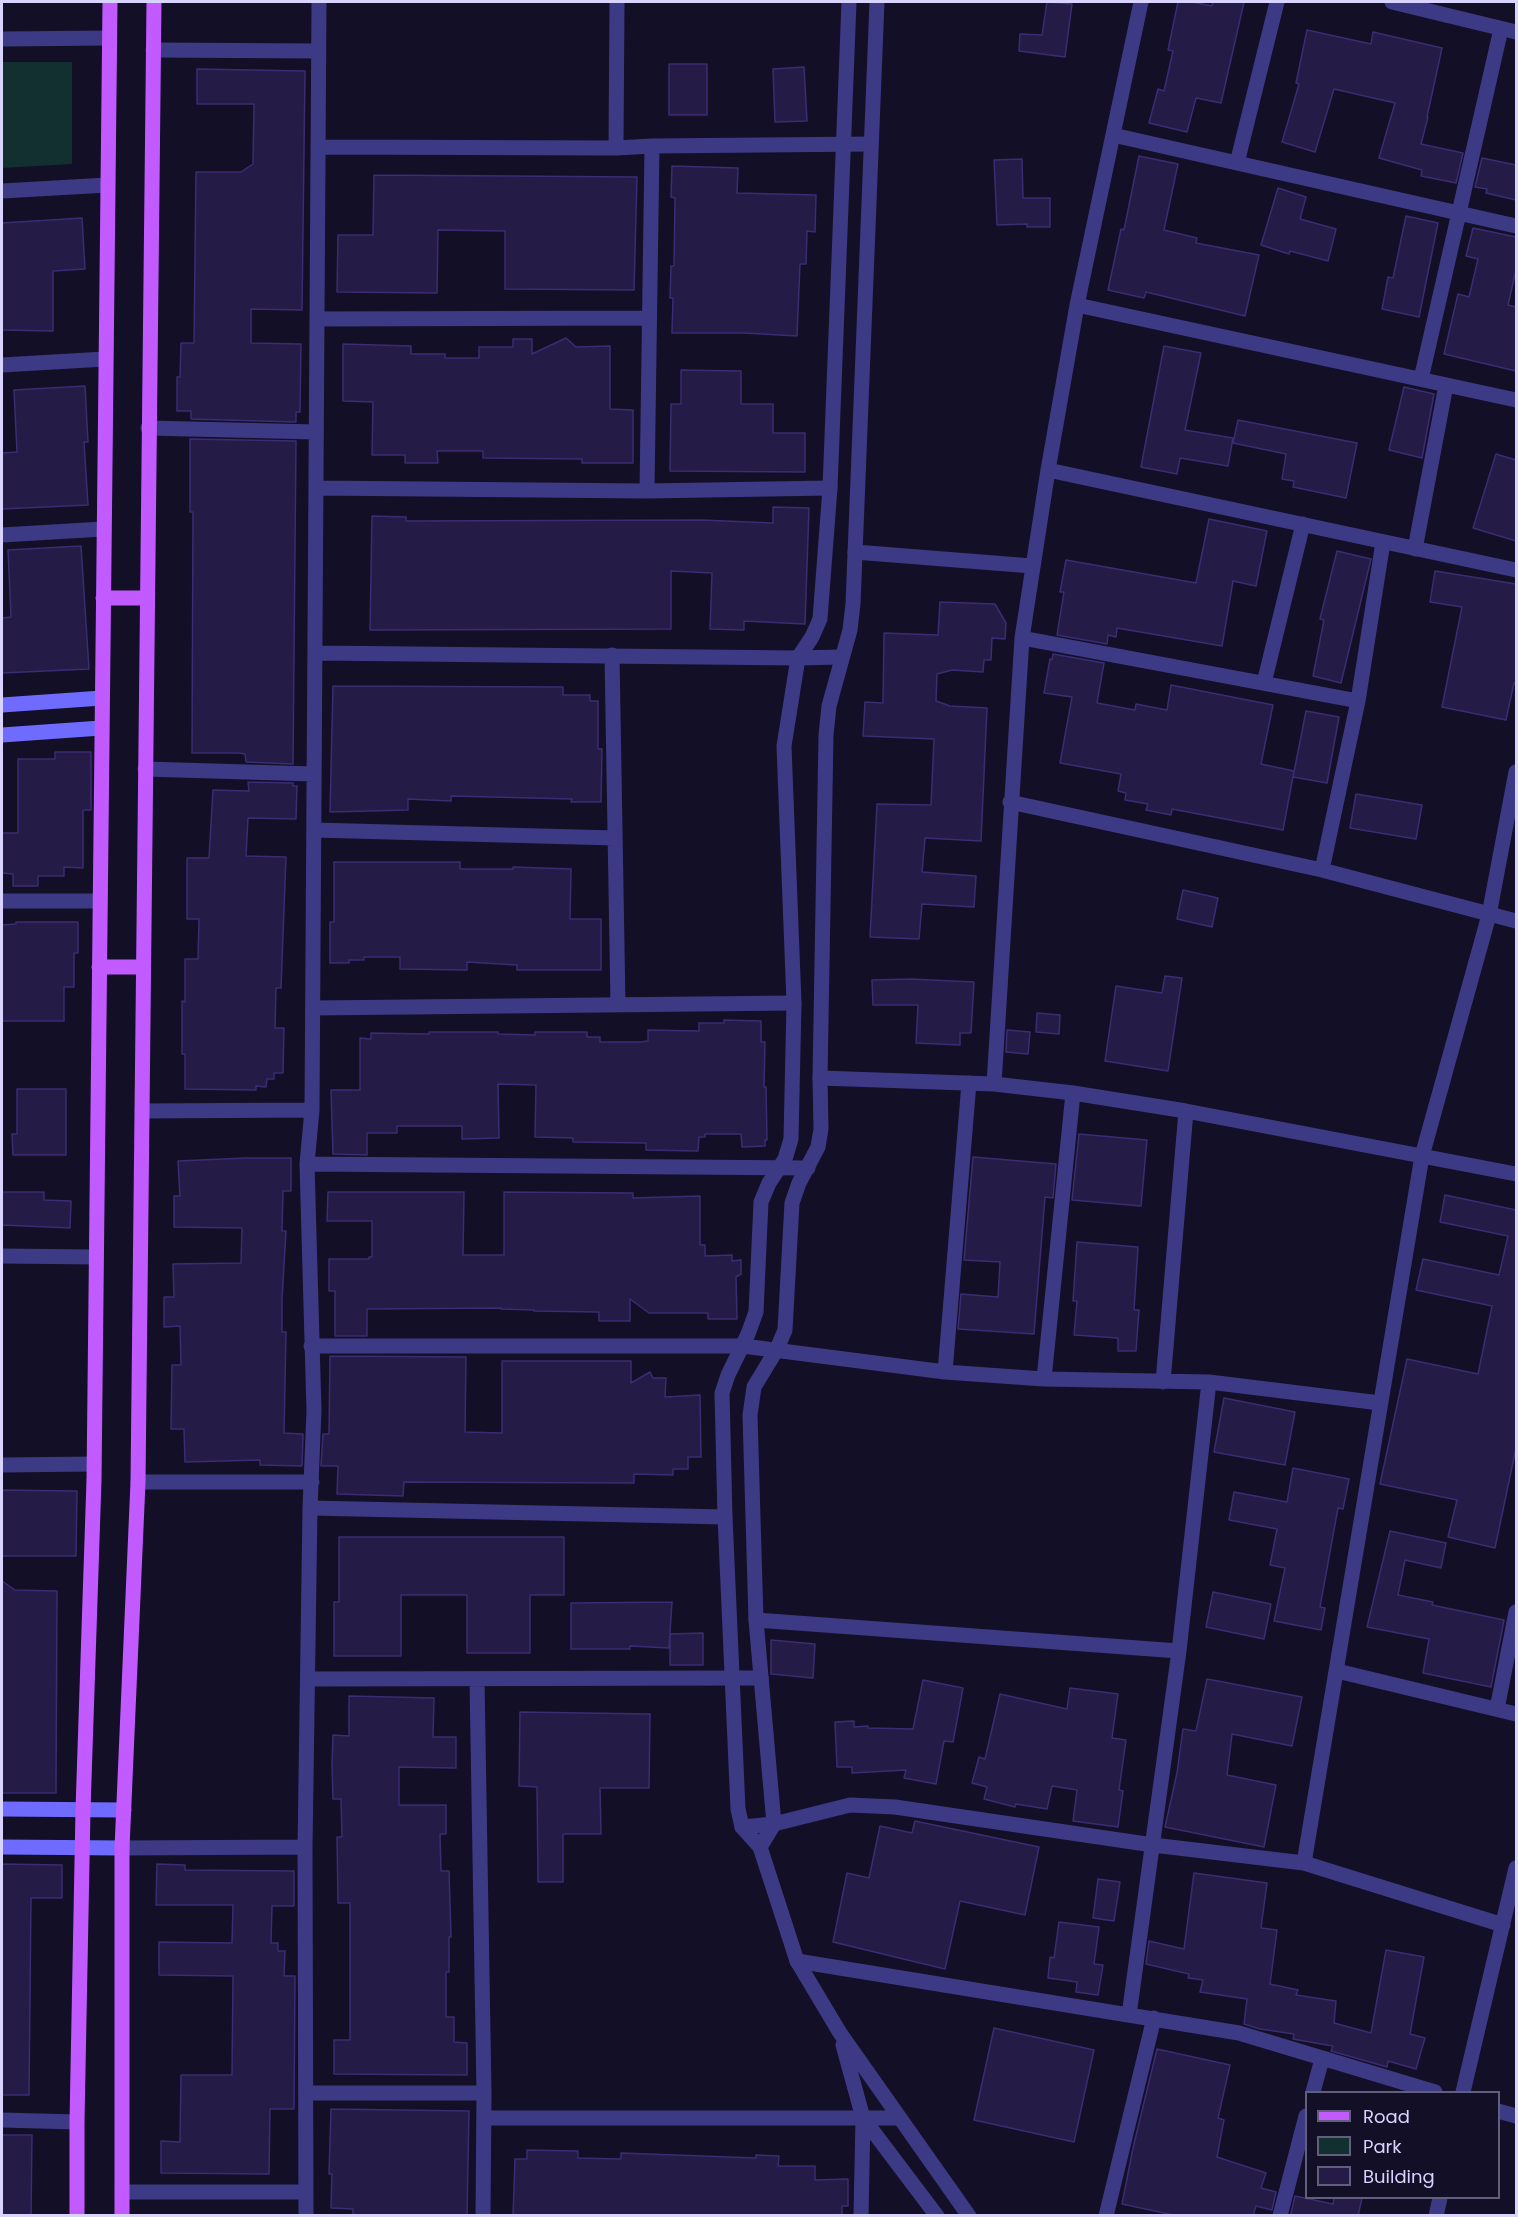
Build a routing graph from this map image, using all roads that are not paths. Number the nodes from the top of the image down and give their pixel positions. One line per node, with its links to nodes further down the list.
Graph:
1 (110, 2): 11 (main road)
2 (154, 2): 13 (main road)
3 (319, 2): 14 (street)
4 (617, 2): 20 (street)
5 (849, 2): 16 (street)
6 (877, 2): 17 (street)
7 (1141, 2): 15 (street)
8 (1277, 2): 21 (street)
9 (1392, 2): 10 (street)
10 (1509, 30): 24 (street)
11 (109, 38): 12 (street); 22 (main road)
12 (2, 39)
13 (153, 50): 14 (street); 34 (main road)
14 (318, 51): 19 (street)
15 (1113, 135): 21 (street); 26 (street)
16 (843, 144): 17 (street); 18 (street); 38 (street)
17 (871, 144): 45 (street)
18 (652, 146): 20 (street); 27 (street)
19 (318, 147): 20 (street); 28 (street)
20 (616, 148)
21 (1237, 163): 24 (street)
22 (107, 185): 23 (street); 29 (main road)
23 (2, 191)
24 (1460, 213): 25 (street); 31 (street)
25 (1516, 226)
26 (1077, 305): 31 (street); 36 (street)
27 (649, 318): 28 (street); 39 (street)
28 (317, 319): 35 (street)
29 (105, 358): 30 (street); 41 (main road)
30 (2, 365)
31 (1421, 378): 32 (street)
32 (1446, 385): 33 (street); 44 (street)
33 (1516, 400)
34 (148, 428): 35 (street); 49 (main road)
35 (316, 432): 37 (street)
36 (1048, 470): 40 (street); 46 (street)
37 (316, 488): 39 (street); 51 (street)
38 (830, 488): 39 (street); 54 (street)
39 (646, 491)
40 (1303, 524): 43 (street); 55 (street)
41 (103, 529): 42 (street); 48 (main road)
42 (2, 535)
43 (1383, 542): 44 (street); 57 (street)
44 (1415, 549): 47 (street)
45 (855, 552): 46 (street); 53 (street)
46 (1032, 566): 50 (street)
47 (1516, 570)
48 (103, 598): 49 (main road); 56 (main road)
49 (146, 598): 61 (main road)
50 (1022, 638): 55 (street); 64 (street)
51 (315, 653): 52 (street); 63 (street)
52 (612, 655): 54 (street); 66 (street)
53 (841, 657): 54 (street); 77 (street)
54 (798, 658): 74 (street)
55 (1264, 683): 57 (street)
56 (102, 699): 58 (main road); 59 (main road)
57 (1358, 701): 67 (street)
58 (2, 705)
59 (101, 728): 60 (main road); 69 (main road)
60 (2, 735)
61 (145, 768): 63 (street); 73 (main road)
62 (1516, 772): 70 (street)
63 (314, 774): 65 (street)
64 (1010, 802): 67 (street); 79 (street)
65 (314, 830): 66 (street); 76 (street)
66 (615, 838): 75 (street)
67 (1322, 870): 70 (street)
68 (2, 901): 69 (street)
69 (100, 901): 72 (main road)
70 (1489, 915): 71 (street); 84 (street)
71 (1516, 921)
72 (99, 966): 73 (main road); 90 (main road)
73 (143, 967): 82 (main road)
74 (794, 1003): 75 (street); 86 (street)
75 (618, 1005): 76 (street)
76 (313, 1008): 81 (street)
77 (820, 1078): 78 (street); 87 (street)
78 (969, 1083): 79 (street); 94 (street)
79 (994, 1084): 80 (street)
80 (1073, 1093): 83 (street); 95 (street)
81 (312, 1110): 82 (street); 85 (street)
82 (142, 1111): 101 (main road)
83 (1186, 1111): 84 (street); 96 (street)
84 (1422, 1156): 88 (street); 98 (street)
85 (307, 1164): 86 (street); 91 (street)
86 (780, 1166): 87 (street); 92 (street)
87 (808, 1167): 93 (street)
88 (1516, 1174)
89 (2, 1256): 90 (street)
90 (96, 1257): 99 (main road)
91 (311, 1346): 92 (street); 102 (street)
92 (743, 1346): 93 (street); 104 (street)
93 (777, 1349): 94 (street); 106 (street)
94 (945, 1372): 95 (street)
95 (1044, 1379): 96 (street)
96 (1163, 1382): 97 (street)
97 (1209, 1382): 98 (street); 107 (street)
98 (1380, 1403): 108 (street)
99 (94, 1464): 100 (street); 116 (main road)
100 (2, 1465)
101 (138, 1482): 102 (street); 117 (main road)
102 (312, 1482): 103 (street)
103 (310, 1508): 104 (street); 110 (street)
104 (724, 1517): 112 (street)
105 (1516, 1612): 113 (street)
106 (756, 1620): 107 (street); 109 (street)
107 (1179, 1651): 120 (street)
108 (1337, 1671): 113 (street); 126 (street)
109 (761, 1678): 112 (street); 118 (street)
110 (309, 1679): 111 (street); 122 (street)
111 (477, 1679): 112 (street); 138 (street)
112 (732, 1679): 119 (street)
113 (1497, 1708): 114 (street)
114 (1516, 1714)
115 (2, 1809): 116 (main road)
116 (83, 1810): 117 (main road); 124 (main road)
117 (123, 1810): 125 (main road)
118 (774, 1824): 119 (street); 120 (street); 123 (street)
119 (742, 1827): 123 (street)
120 (1153, 1845): 126 (street); 130 (street)
121 (2, 1847): 124 (main road)
122 (305, 1847): 125 (street); 137 (street)
123 (760, 1847): 129 (street)
124 (83, 1848): 125 (main road); 146 (main road)
125 (122, 1848): 148 (main road)
126 (1304, 1863): 128 (street)
127 (1516, 1868): 128 (street)
128 (1503, 1925): 136 (street)
129 (797, 1961): 130 (street); 132 (street)
130 (1129, 2015): 131 (street)
131 (1154, 2019): 133 (street); 157 (street)
132 (840, 2033): 142 (street); 143 (street)
133 (1322, 2059): 134 (street); 135 (street)
134 (1313, 2091)
135 (1432, 2091)
136 (1463, 2091)
137 (307, 2093): 138 (street); 147 (street)
138 (484, 2093): 141 (street)
139 (1500, 2112): 140 (street)
140 (1516, 2116)
141 (484, 2118): 142 (street); 153 (street)
142 (863, 2118): 143 (street); 154 (street); 155 (street)
143 (900, 2118): 156 (street)
144 (2, 2120): 146 (street)
145 (1305, 2120): 158 (street)
146 (77, 2122): 150 (main road)
147 (306, 2192): 148 (street); 152 (street)
148 (122, 2193): 151 (main road)
149 (1440, 2199): 159 (street)
150 (77, 2216)
151 (122, 2216)
152 (306, 2216)
153 (483, 2216)
154 (861, 2216)
155 (937, 2216)
156 (969, 2216)
157 (1106, 2216)
158 (1280, 2216)
159 (1436, 2216)

